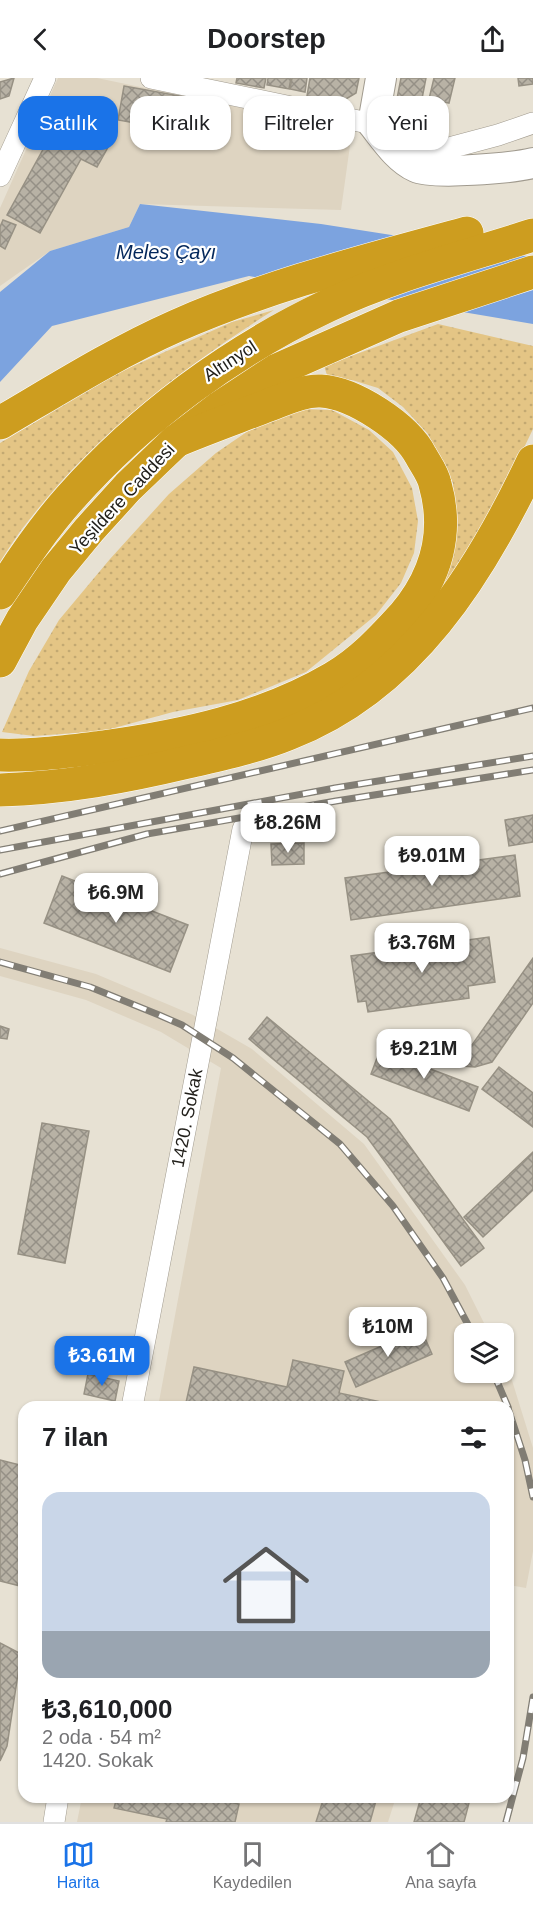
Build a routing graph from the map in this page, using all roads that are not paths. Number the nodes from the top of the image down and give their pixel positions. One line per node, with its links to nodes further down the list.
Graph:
1 (45, 78): 9 (street)
2 (151, 78): 5 (street)
3 (381, 78): 4 (street)
4 (378, 96)
5 (367, 123)
6 (533, 123): 7 (street)
7 (449, 148)
8 (395, 150): 10 (street)
9 (5, 156): 11 (street)
10 (533, 163)
11 (0, 176)
12 (533, 218): 15 (highway)
13 (533, 235): 18 (highway, Altınyol)
14 (533, 272): 16 (highway, Yeşildere Caddesi)
15 (0, 423)
16 (176, 441): 19 (highway, Yeşildere Caddesi); 20 (highway)
17 (533, 460): 21 (highway)
18 (0, 593)
19 (0, 661)
20 (0, 755)
21 (0, 790)
22 (243, 829): 23 (street, 1420. Sokak)
23 (133, 1401)
24 (57, 1803): 25 (street)
25 (54, 1822)

